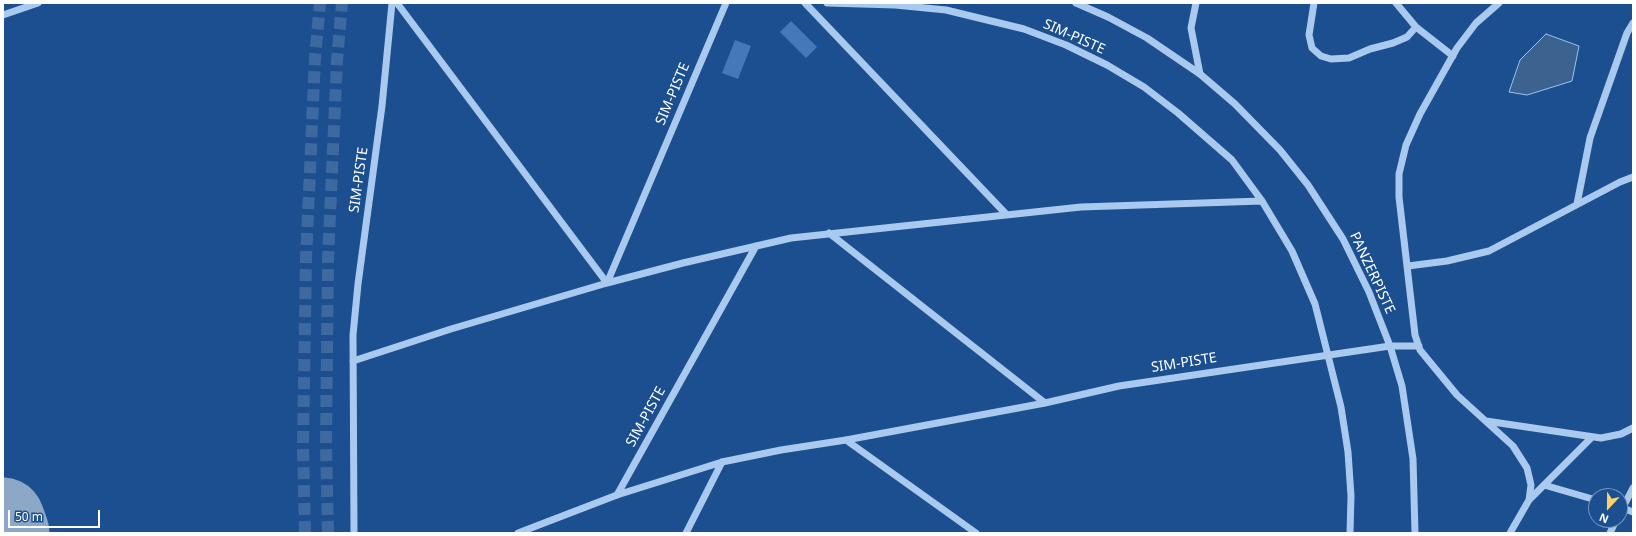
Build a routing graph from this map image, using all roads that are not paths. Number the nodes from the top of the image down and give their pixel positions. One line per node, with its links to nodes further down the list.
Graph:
1 (38, 3): 12 (street)
2 (392, 3): 28 (street, SIM-PISTE)
3 (397, 3): 24 (street)
4 (726, 3): 24 (street, SIM-PISTE)
5 (805, 3): 20 (street)
6 (827, 3): 18 (street, SIM-PISTE)
7 (1076, 3): 16 (street, PANZERPISTE)
8 (1196, 3): 16 (street)
9 (1314, 3): 14 (street)
10 (1396, 3): 14 (street)
11 (1499, 3): 15 (street)
12 (3, 15)
13 (1633, 23): 19 (street)
14 (1416, 27): 15 (street)
15 (1453, 56): 23 (street)
16 (1200, 74): 25 (street, PANZERPISTE)
17 (1633, 177): 19 (street)
18 (1262, 200): 20 (street); 27 (street, SIM-PISTE)
19 (1577, 204): 23 (street)
20 (1006, 214): 21 (street)
21 (829, 233): 22 (street); 29 (street)
22 (756, 246): 24 (street); 37 (street, SIM-PISTE)
23 (1408, 266): 26 (street)
24 (607, 283): 28 (street)
25 (1390, 346): 26 (street, SIM-PISTE); 27 (street, SIM-PISTE); 46 (street, PANZERPISTE)
26 (1419, 346): 30 (street)
27 (1329, 354): 29 (street, SIM-PISTE); 45 (street, SIM-PISTE)
28 (353, 361): 41 (street, SIM-PISTE)
29 (1045, 403): 33 (street, SIM-PISTE)
30 (1485, 421): 32 (street); 40 (street)
31 (1633, 428): 32 (street)
32 (1592, 437): 35 (street)
33 (846, 440): 34 (street, SIM-PISTE); 44 (street)
34 (722, 462): 37 (street, SIM-PISTE); 43 (street)
35 (1544, 485): 39 (street); 40 (street)
36 (1633, 488): 38 (street)
37 (617, 495): 42 (street, SIM-PISTE)
38 (1628, 497)
39 (1588, 498)
40 (1530, 500): 47 (street)
41 (354, 533)
42 (518, 533)
43 (686, 533)
44 (976, 533)
45 (1350, 533)
46 (1415, 533)
47 (1510, 533)

